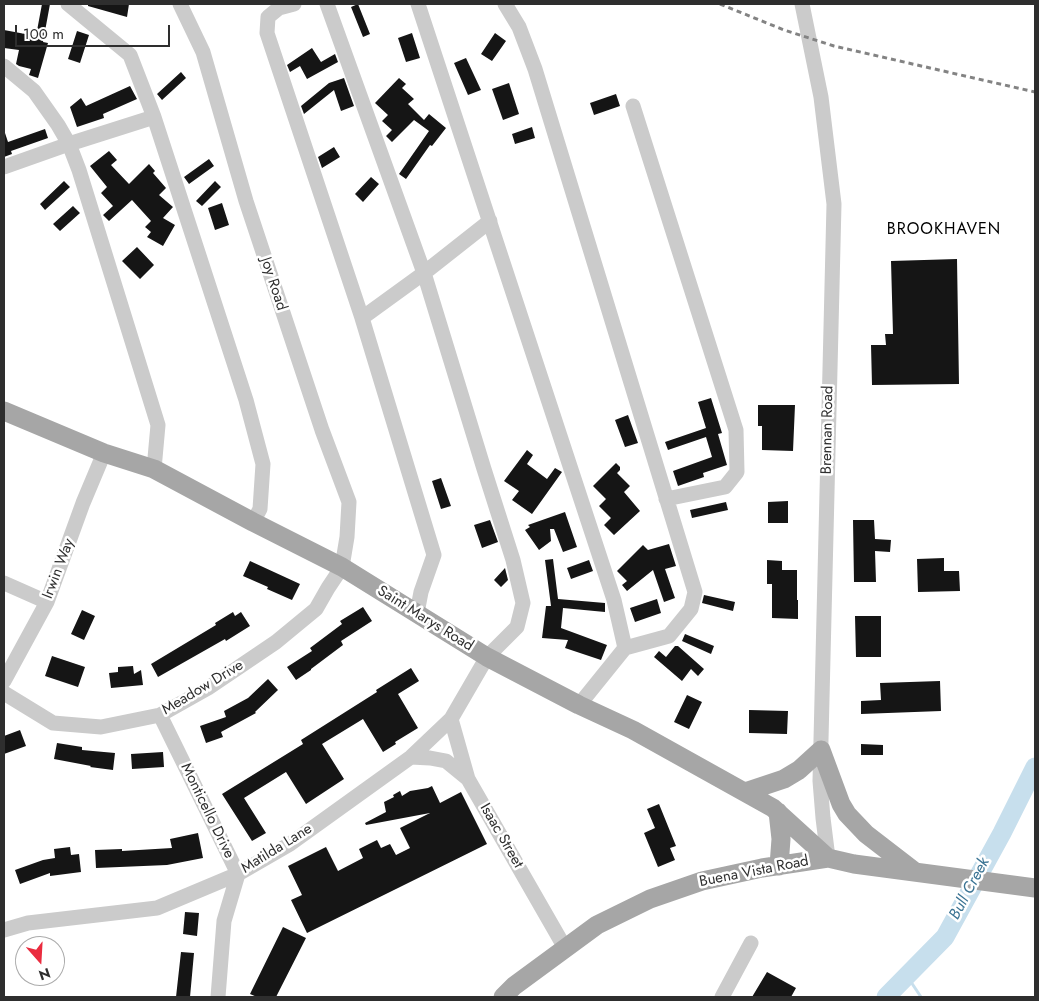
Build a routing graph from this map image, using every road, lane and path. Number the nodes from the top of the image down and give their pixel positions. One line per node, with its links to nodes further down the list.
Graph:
1 (68, 4): 10 (street)
2 (180, 4): 21 (street, Joy Road)
3 (294, 4): 15 (street)
4 (327, 4): 14 (street, Matilda Lane)
5 (418, 4): 13 (street)
6 (505, 4): 19 (street)
7 (802, 4): 32 (street, Brennan Road)
8 (4, 66): 11 (street)
9 (633, 106): 19 (street)
10 (154, 117): 11 (street); 20 (street)
11 (69, 144): 12 (street); 18 (street)
12 (4, 167)
13 (490, 221): 14 (street); 25 (street)
14 (424, 273): 15 (street); 26 (street, Matilda Lane)
15 (362, 318): 24 (street)
16 (4, 411): 17 (main road, Saint Marys Road)
17 (104, 453): 18 (main road, Saint Marys Road); 23 (street, Irwin Way)
18 (154, 469): 20 (main road, Saint Marys Road)
19 (666, 499): 25 (street)
20 (253, 522): 21 (main road, Saint Marys Road)
21 (342, 567): 24 (main road, Saint Marys Road); 30 (street, Meadow Drive)
22 (4, 583): 23 (street)
23 (47, 602): 27 (street, Irwin Way)
24 (417, 613): 26 (main road, Saint Marys Road)
25 (625, 648): 29 (street)
26 (487, 657): 29 (main road, Saint Marys Road); 31 (street, Matilda Lane)
27 (4, 681)
28 (4, 694): 30 (street, Meadow Drive)
29 (579, 705): 35 (main road, Saint Marys Road)
30 (160, 715): 40 (street, Monticello Drive)
31 (451, 719): 33 (street, Matilda Lane); 34 (street)
32 (821, 750): 35 (main road); 37 (street, Brennan Road); 39 (main road)
33 (410, 757): 34 (street, Isaac Street); 40 (street, Matilda Lane)
34 (468, 779): 44 (street, Isaac Street)
35 (745, 792): 36 (main road, Saint Marys Road)
36 (778, 812): 37 (main road, Saint Marys Road); 38 (main road)
37 (828, 858): 38 (main road, Buena Vista Road); 39 (main road, Buena Vista Road)
38 (779, 866): 44 (main road, Buena Vista Road)
39 (915, 872): 41 (main road, Buena Vista Road)
40 (238, 874): 42 (street, Matilda Lane); 45 (street, Monticello Drive)
41 (1035, 888)
42 (4, 930)
43 (751, 943): 47 (street)
44 (565, 948): 46 (main road, Buena Vista Road)
45 (218, 997)
46 (503, 997)
47 (722, 997)

